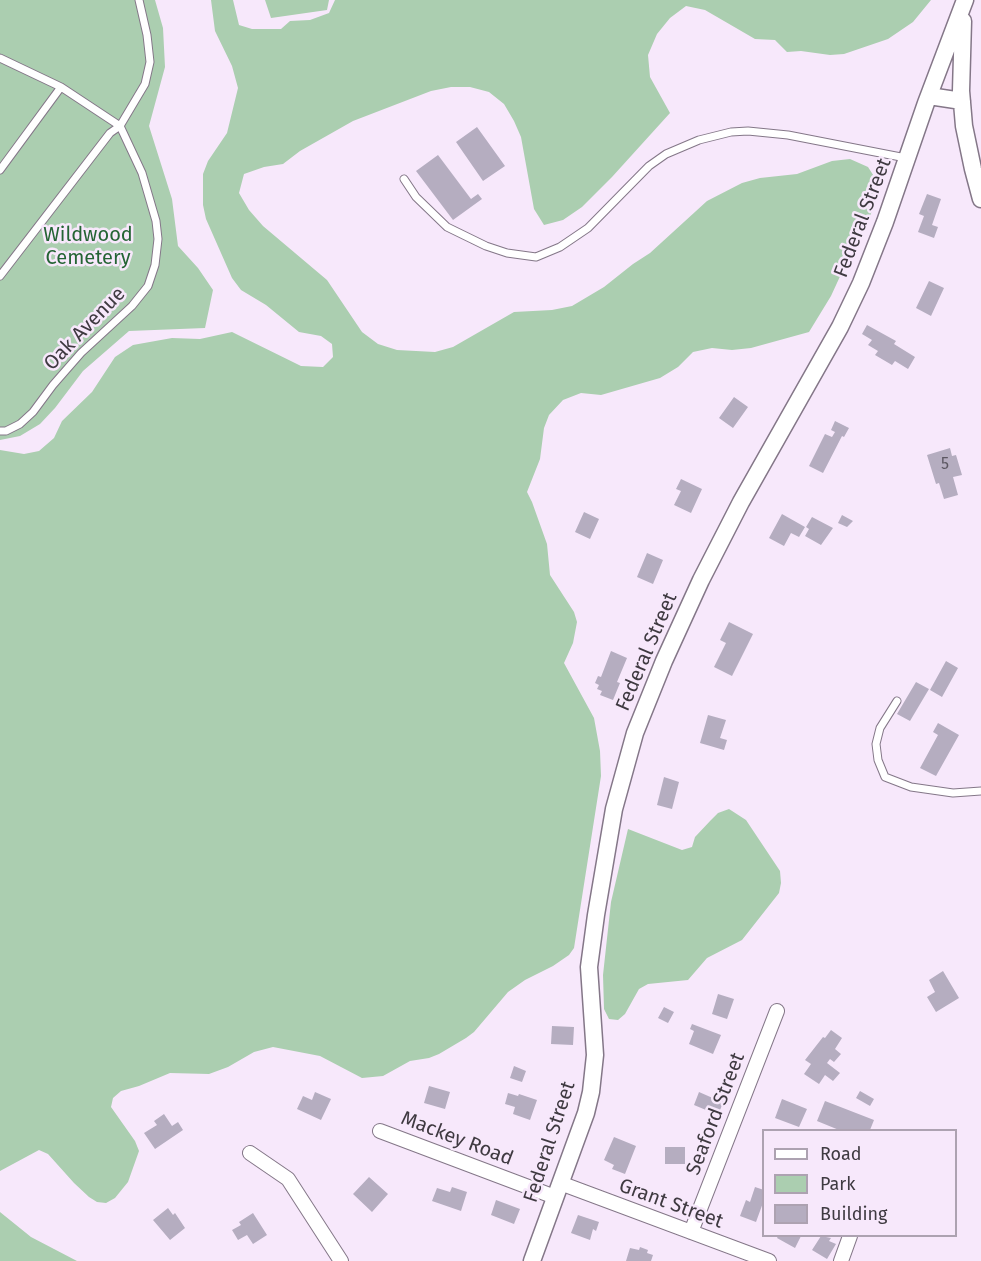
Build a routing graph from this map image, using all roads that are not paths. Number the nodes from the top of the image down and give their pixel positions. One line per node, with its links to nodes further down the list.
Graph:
1 (139, 0): 7 (lane)
2 (965, 1): 5 (street, Federal Street); 6 (street)
3 (1, 61): 4 (lane)
4 (61, 87): 7 (lane); 9 (lane)
5 (929, 96): 6 (street); 8 (street, Federal Street)
6 (962, 101): 11 (street)
7 (120, 126): 12 (lane); 13 (lane, Oak Avenue)
8 (909, 158): 10 (lane); 19 (street, Federal Street)
9 (0, 170)
10 (404, 179)
11 (981, 199)
12 (0, 276)
13 (0, 431)
14 (897, 701): 15 (lane)
15 (981, 791)
16 (777, 1011): 20 (street, Seaford Street)
17 (380, 1131): 19 (street, Mackey Road)
18 (249, 1152): 22 (street)
19 (557, 1190): 20 (street, Grant Street); 23 (street, Federal Street)
20 (691, 1232): 24 (street, Grant Street)
21 (850, 1237): 25 (street)
22 (341, 1261)
23 (532, 1261)
24 (769, 1261)
25 (841, 1261)

